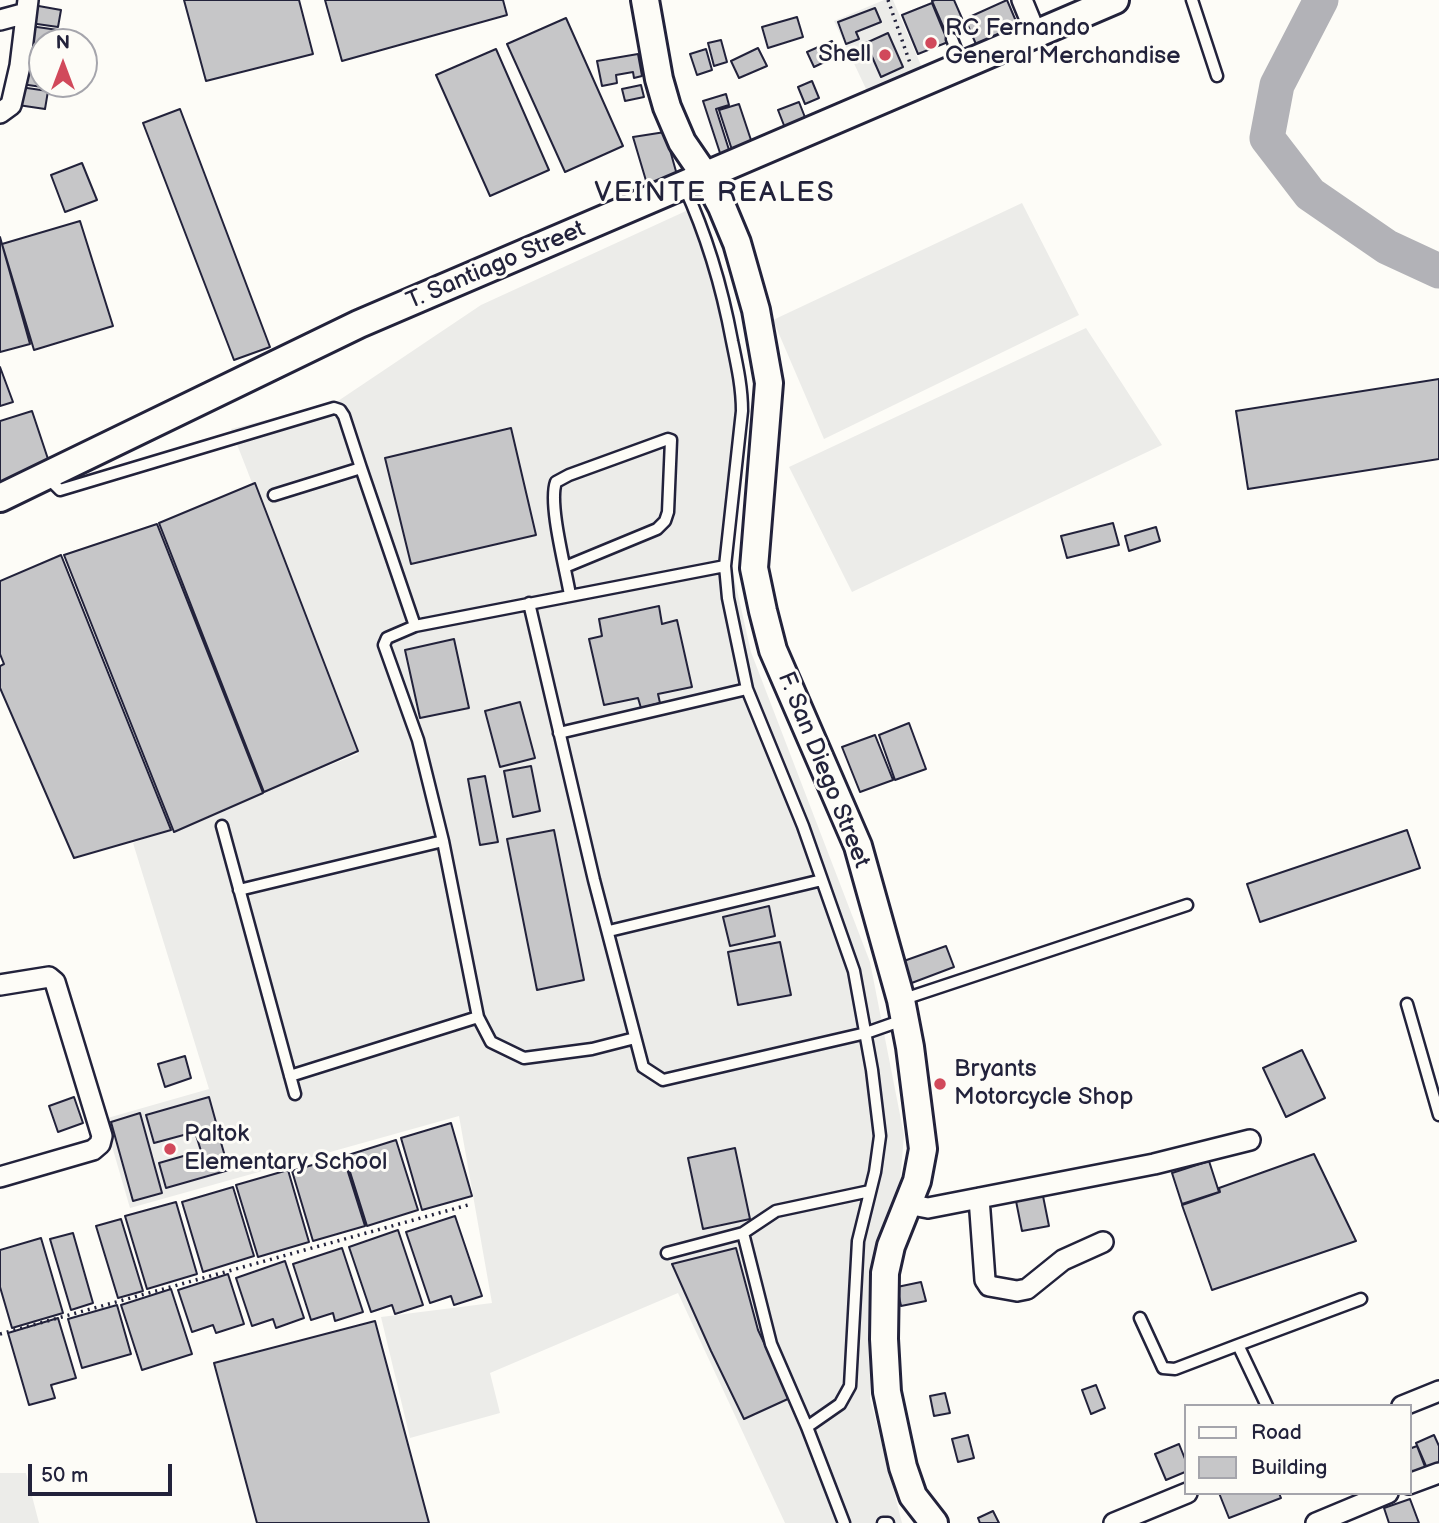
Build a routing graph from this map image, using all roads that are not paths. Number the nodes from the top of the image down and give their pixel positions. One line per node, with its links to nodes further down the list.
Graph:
1 (645, 0): 12 (street, F. San Diego Street)
2 (1022, 0): 7 (street)
3 (1115, 0): 7 (street, T. Santiago Street)
4 (1192, 0): 10 (lane)
5 (27, 6): 6 (street); 11 (street)
6 (0, 20)
7 (1036, 34): 9 (street, T. Santiago Street)
8 (952, 39): 9 (lane)
9 (962, 66): 12 (street, T. Santiago Street)
10 (1217, 76)
11 (0, 113)
12 (695, 181): 13 (street, F. San Diego Street); 15 (street, T. Santiago Street)
13 (710, 212): 18 (lane); 33 (street, F. San Diego Street)
14 (361, 468): 15 (lane); 16 (lane); 22 (lane)
15 (47, 477): 17 (street, T. Santiago Street)
16 (274, 495)
17 (0, 499)
18 (725, 566): 20 (lane); 23 (lane)
19 (565, 567): 19 (lane); 20 (lane)
20 (570, 595): 21 (lane)
21 (529, 603): 22 (lane); 24 (lane)
22 (415, 625): 26 (lane)
23 (747, 689): 24 (lane); 27 (lane)
24 (559, 733): 30 (lane)
25 (222, 826): 28 (lane)
26 (443, 841): 28 (lane); 34 (lane)
27 (822, 880): 30 (lane); 35 (lane)
28 (239, 890): 37 (lane)
29 (1187, 905): 33 (lane)
30 (609, 931): 36 (lane)
31 (0, 985): 41 (street)
32 (1407, 1004): 39 (lane)
33 (903, 1010): 35 (lane); 44 (street, F. San Diego Street)
34 (478, 1017): 36 (lane); 37 (lane)
35 (866, 1033): 36 (lane); 42 (lane)
36 (635, 1038)
37 (290, 1076): 38 (lane)
38 (295, 1094)
39 (1439, 1115)
40 (1250, 1140): 43 (street)
41 (0, 1177)
42 (870, 1191): 45 (lane); 54 (lane)
43 (979, 1198): 44 (street); 46 (street)
44 (907, 1204): 60 (street, F. San Diego Street)
45 (743, 1233): 47 (lane); 54 (lane)
46 (1103, 1242)
47 (667, 1253)
48 (1361, 1300): 50 (lane)
49 (1140, 1318): 50 (lane)
50 (1238, 1345): 52 (lane)
51 (1439, 1391): 53 (street)
52 (1266, 1404)
53 (1407, 1404)
54 (807, 1427): 59 (lane)
55 (1439, 1473): 56 (street)
56 (1411, 1481)
57 (1184, 1494): 61 (street)
58 (1383, 1495): 62 (street)
59 (844, 1523)
60 (934, 1523)
61 (1114, 1523)
62 (1316, 1523)

